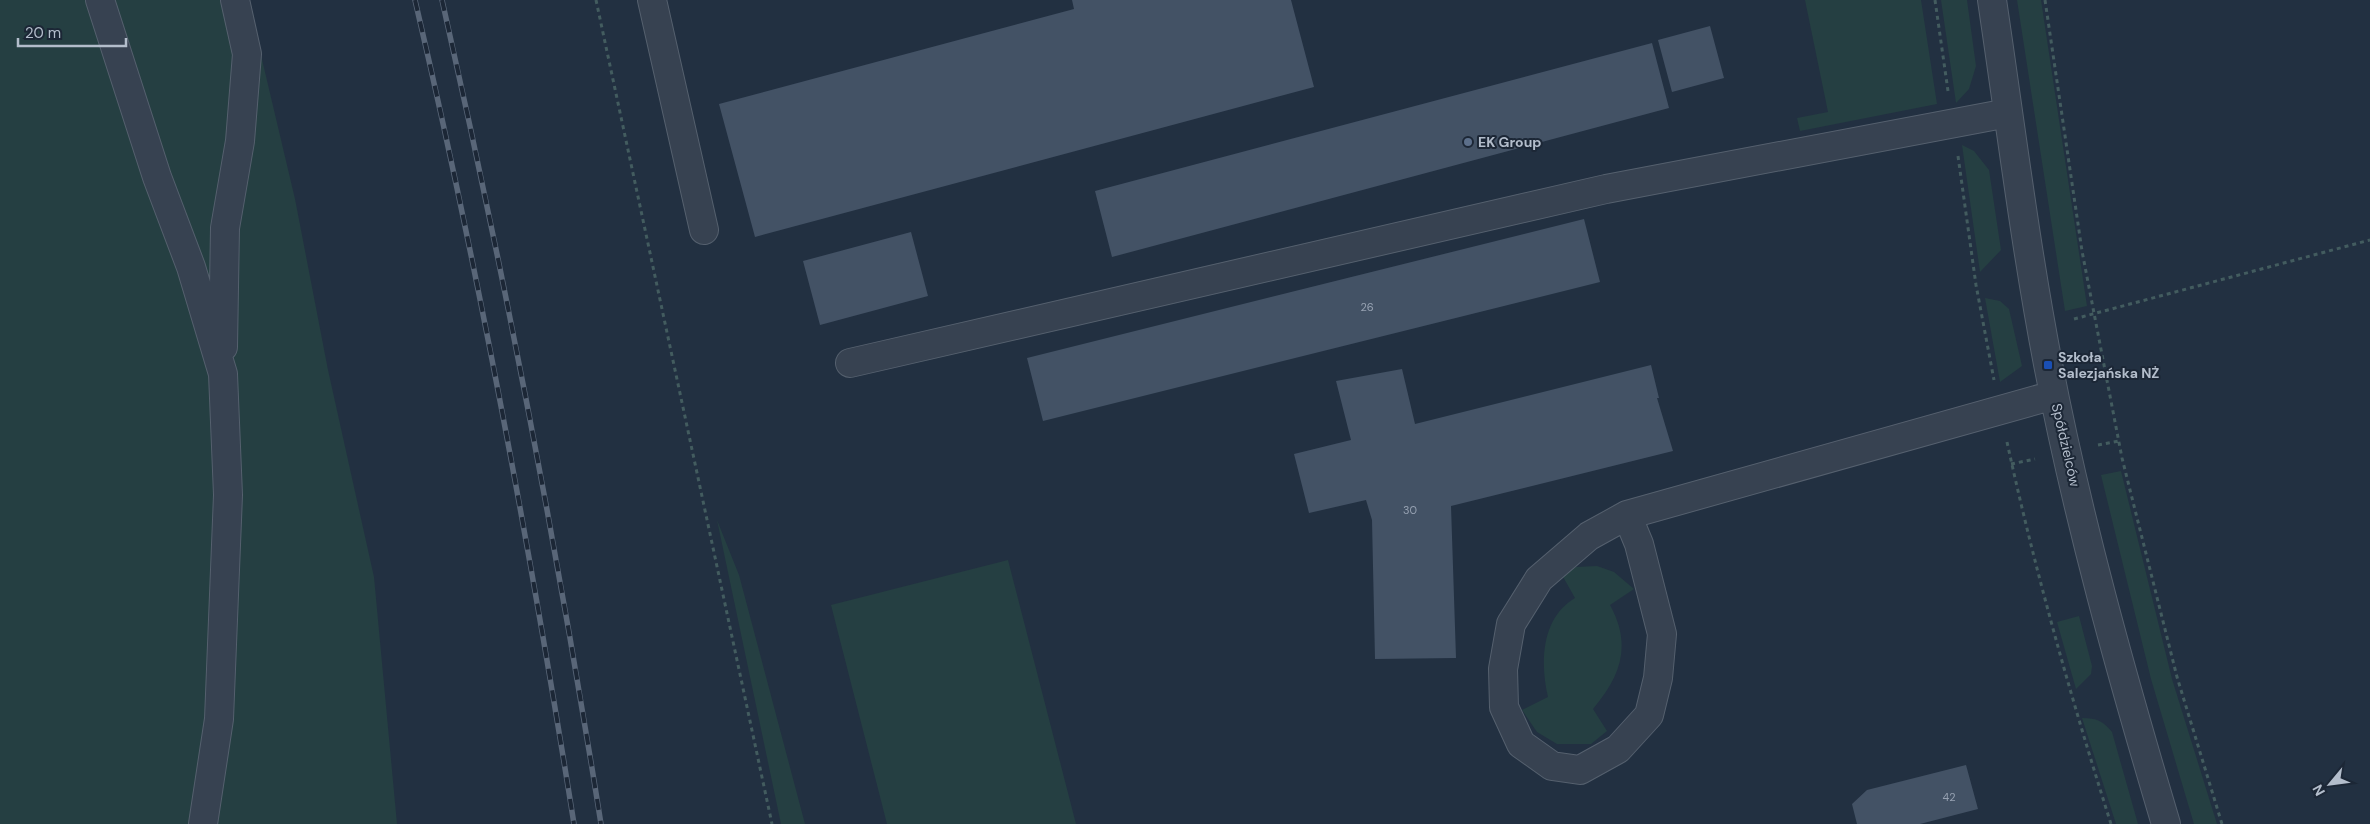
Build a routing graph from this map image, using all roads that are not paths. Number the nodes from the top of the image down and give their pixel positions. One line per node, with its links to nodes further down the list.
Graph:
1 (100, 0): 8 (street)
2 (235, 0): 8 (street)
3 (652, 0): 6 (street)
4 (1992, 0): 5 (street, Spółdzielców)
5 (2008, 113): 7 (street); 9 (street, Spółdzielców)
6 (704, 230)
7 (850, 363)
8 (223, 374): 11 (street)
9 (2054, 394): 10 (street); 12 (street, Spółdzielców)
10 (1627, 515): 10 (street)
11 (203, 824)
12 (2166, 824)

